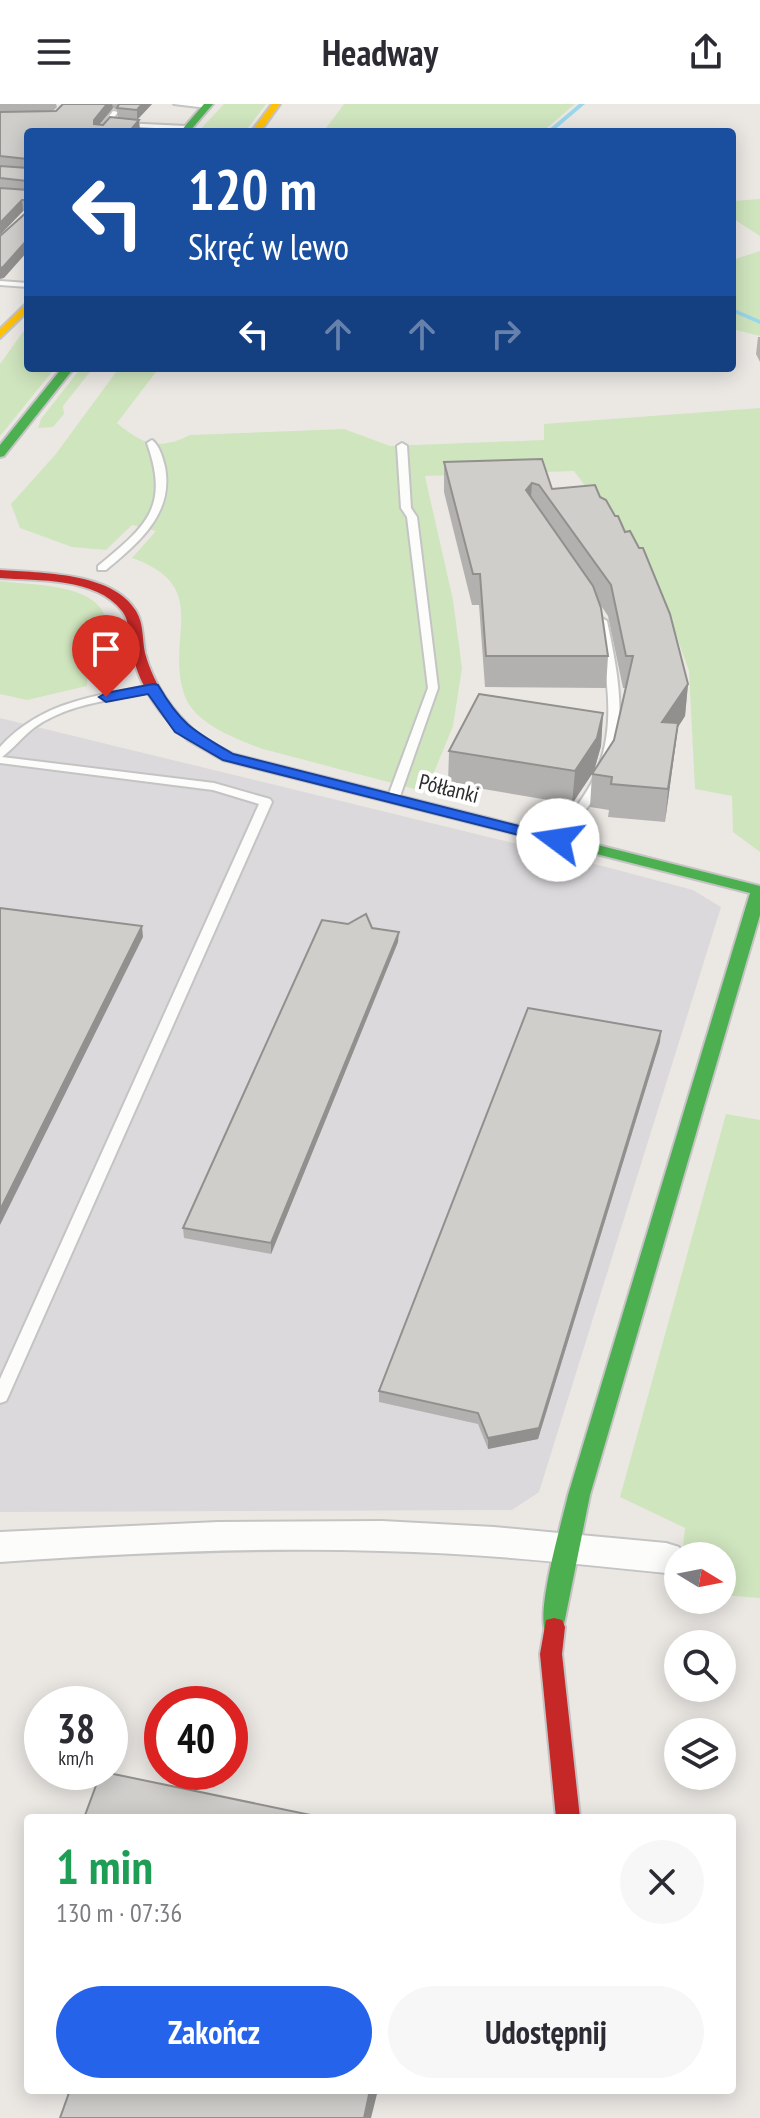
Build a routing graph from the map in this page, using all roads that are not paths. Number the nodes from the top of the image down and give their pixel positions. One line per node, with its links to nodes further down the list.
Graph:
1 (177, 104): 3 (lane)
2 (276, 104): 9 (street)
3 (208, 105): 8 (street)
4 (115, 112): 5 (lane)
5 (107, 122): 6 (lane); 7 (lane)
6 (103, 128)
7 (166, 128)
8 (187, 128)
9 (258, 128)
10 (0, 283): 11 (lane)
11 (24, 285)
12 (24, 309): 13 (street)
13 (0, 335)
14 (65, 372): 17 (street)
15 (152, 443): 19 (lane)
16 (402, 446): 26 (lane)
17 (0, 453)
18 (79, 562): 19 (street)
19 (111, 571)
20 (0, 574): 23 (street, Półłanki)
21 (595, 608): 27 (lane)
22 (158, 663): 23 (street)
23 (153, 688): 24 (lane); 26 (street, Półłanki)
24 (0, 754)
25 (0, 760): 29 (lane)
26 (393, 799): 27 (street, Półłanki)
27 (558, 840): 28 (street, Półłanki)
28 (760, 891): 31 (street)
29 (0, 1397)
30 (0, 1547): 31 (street)
31 (566, 1548): 32 (street); 33 (street)
32 (664, 1558)
33 (568, 1814)

